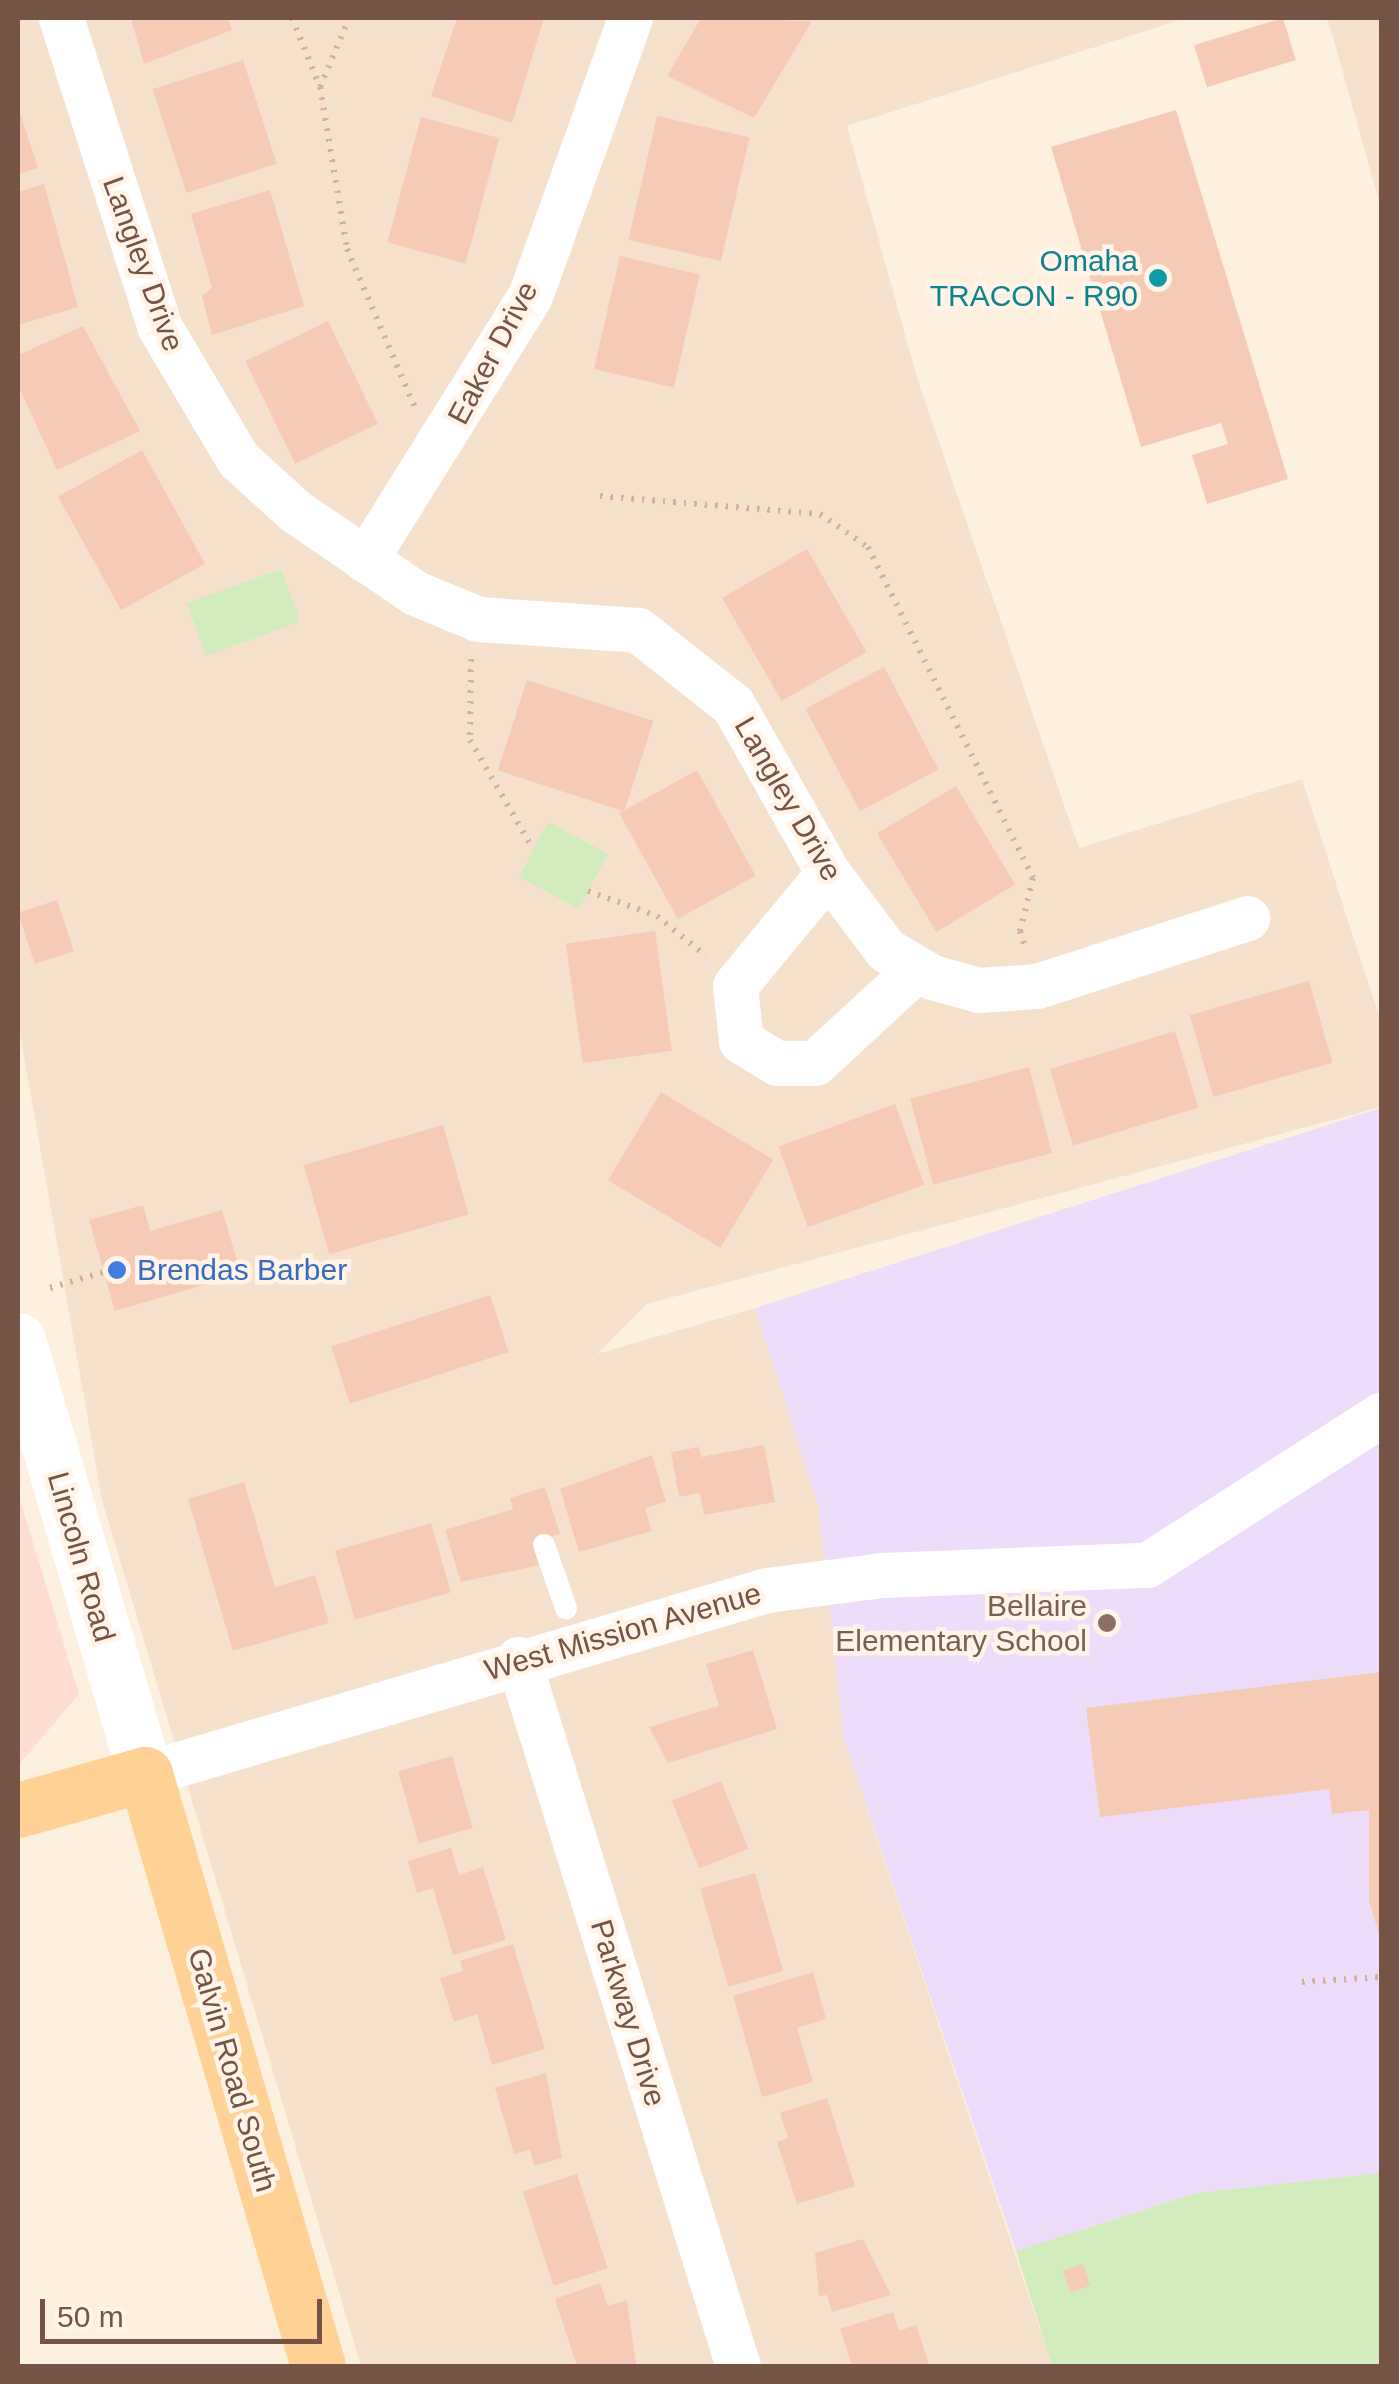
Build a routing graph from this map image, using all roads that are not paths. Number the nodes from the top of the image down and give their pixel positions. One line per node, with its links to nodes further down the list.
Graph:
1 (61, 18): 3 (street, Langley Drive)
2 (630, 18): 3 (street, Eaker Drive)
3 (365, 560): 4 (street, Langley Drive)
4 (828, 873): 6 (street, Langley Drive); 6 (street)
5 (1247, 918): 6 (street, Langley Drive)
6 (917, 968)
7 (18, 1340): 12 (street, Lincoln Road)
8 (1382, 1414): 11 (street, West Mission Avenue)
9 (544, 1545): 10 (lane)
10 (566, 1608)
11 (518, 1659): 12 (street, West Mission Avenue); 15 (street, Parkway Drive)
12 (145, 1774): 13 (main road, West Mission Avenue); 14 (main road, Galvin Road South)
13 (18, 1810)
14 (318, 2366)
15 (738, 2366)

